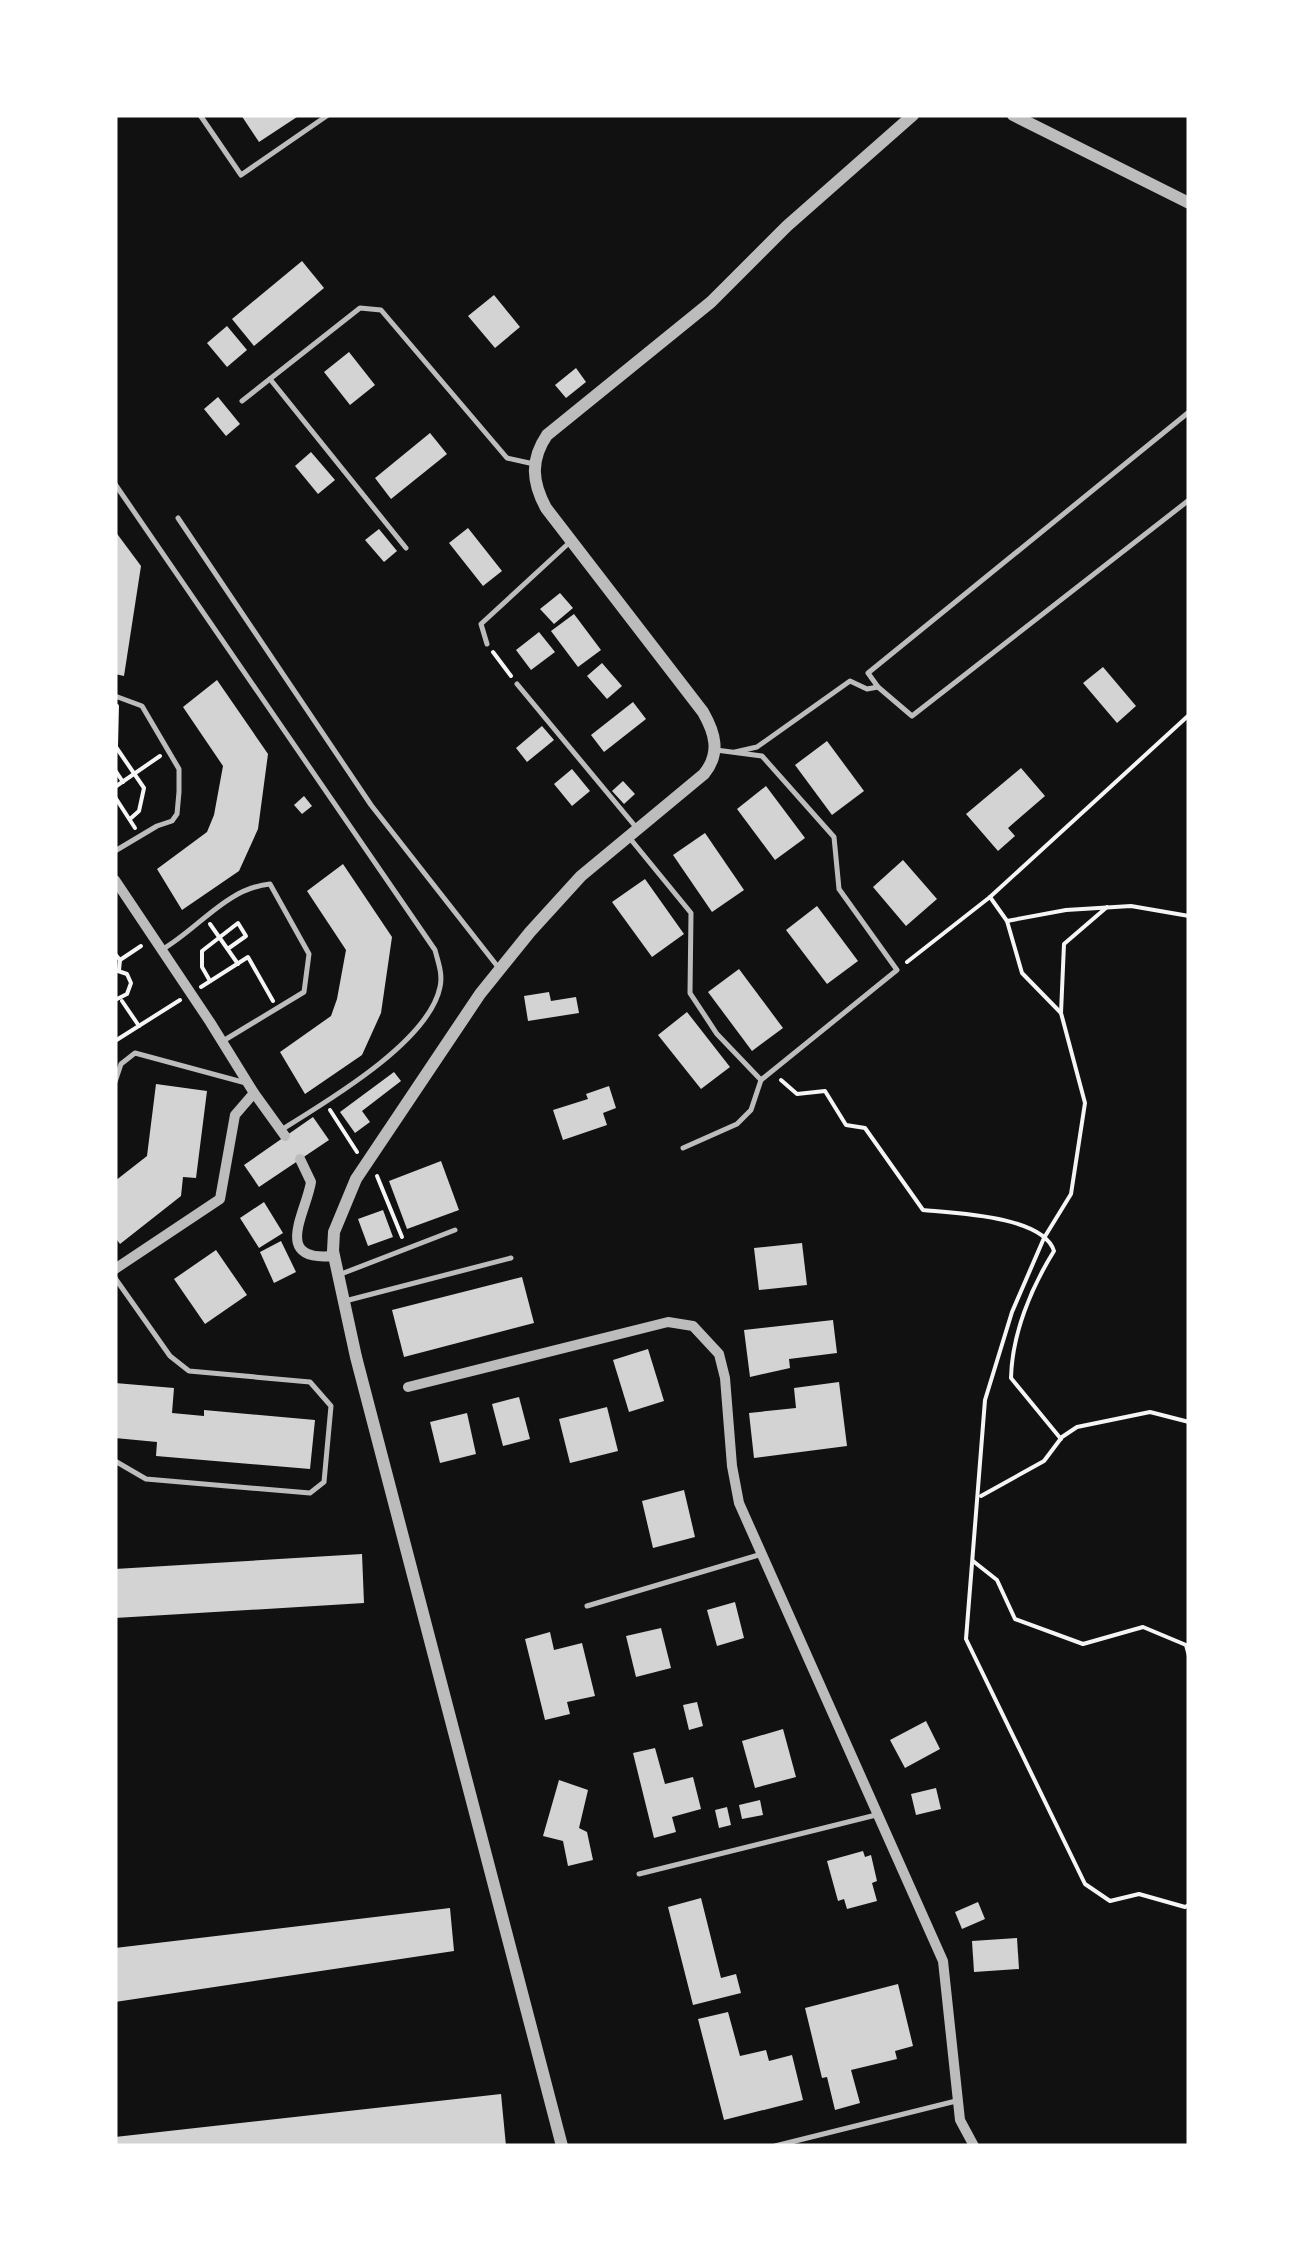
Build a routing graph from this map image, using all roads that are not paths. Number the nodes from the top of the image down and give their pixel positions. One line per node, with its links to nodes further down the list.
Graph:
1 (200, 115): 2 (lane)
2 (328, 115)
3 (913, 115): 9 (street)
4 (1012, 115): 5 (street)
5 (1189, 204)
6 (270, 379): 7 (lane); 9 (lane); 14 (lane)
7 (242, 401)
8 (1189, 412): 17 (lane)
9 (534, 464): 13 (street)
10 (115, 484): 30 (lane)
11 (1189, 500): 17 (lane)
12 (178, 518): 25 (lane)
13 (571, 541): 15 (lane); 19 (street)
14 (406, 548)
15 (487, 644)
16 (517, 684): 21 (lane)
17 (878, 687): 20 (lane)
18 (116, 696): 22 (lane)
19 (716, 750): 20 (lane); 21 (street)
20 (734, 752): 27 (lane)
21 (633, 832): 25 (street); 27 (lane)
22 (115, 850)
23 (115, 880): 24 (street)
24 (163, 949): 26 (street); 26 (lane)
25 (500, 970): 34 (street)
26 (223, 1041): 29 (street)
27 (761, 1080): 31 (lane)
28 (115, 1082): 29 (lane)
29 (251, 1089): 30 (street); 36 (street)
30 (283, 1133)
31 (683, 1148)
32 (300, 1159): 34 (street)
33 (456, 1230): 37 (lane)
34 (334, 1256): 37 (street)
35 (511, 1258): 39 (lane)
36 (115, 1269)
37 (336, 1276): 39 (street)
38 (115, 1278): 41 (lane)
39 (342, 1302): 47 (street)
40 (408, 1387): 42 (street)
41 (115, 1461)
42 (762, 1554): 43 (lane); 44 (street)
43 (587, 1606)
44 (876, 1815): 45 (lane); 46 (street)
45 (639, 1874)
46 (958, 2100): 48 (lane); 49 (street)
47 (562, 2146)
48 (774, 2146)
49 (974, 2146)

